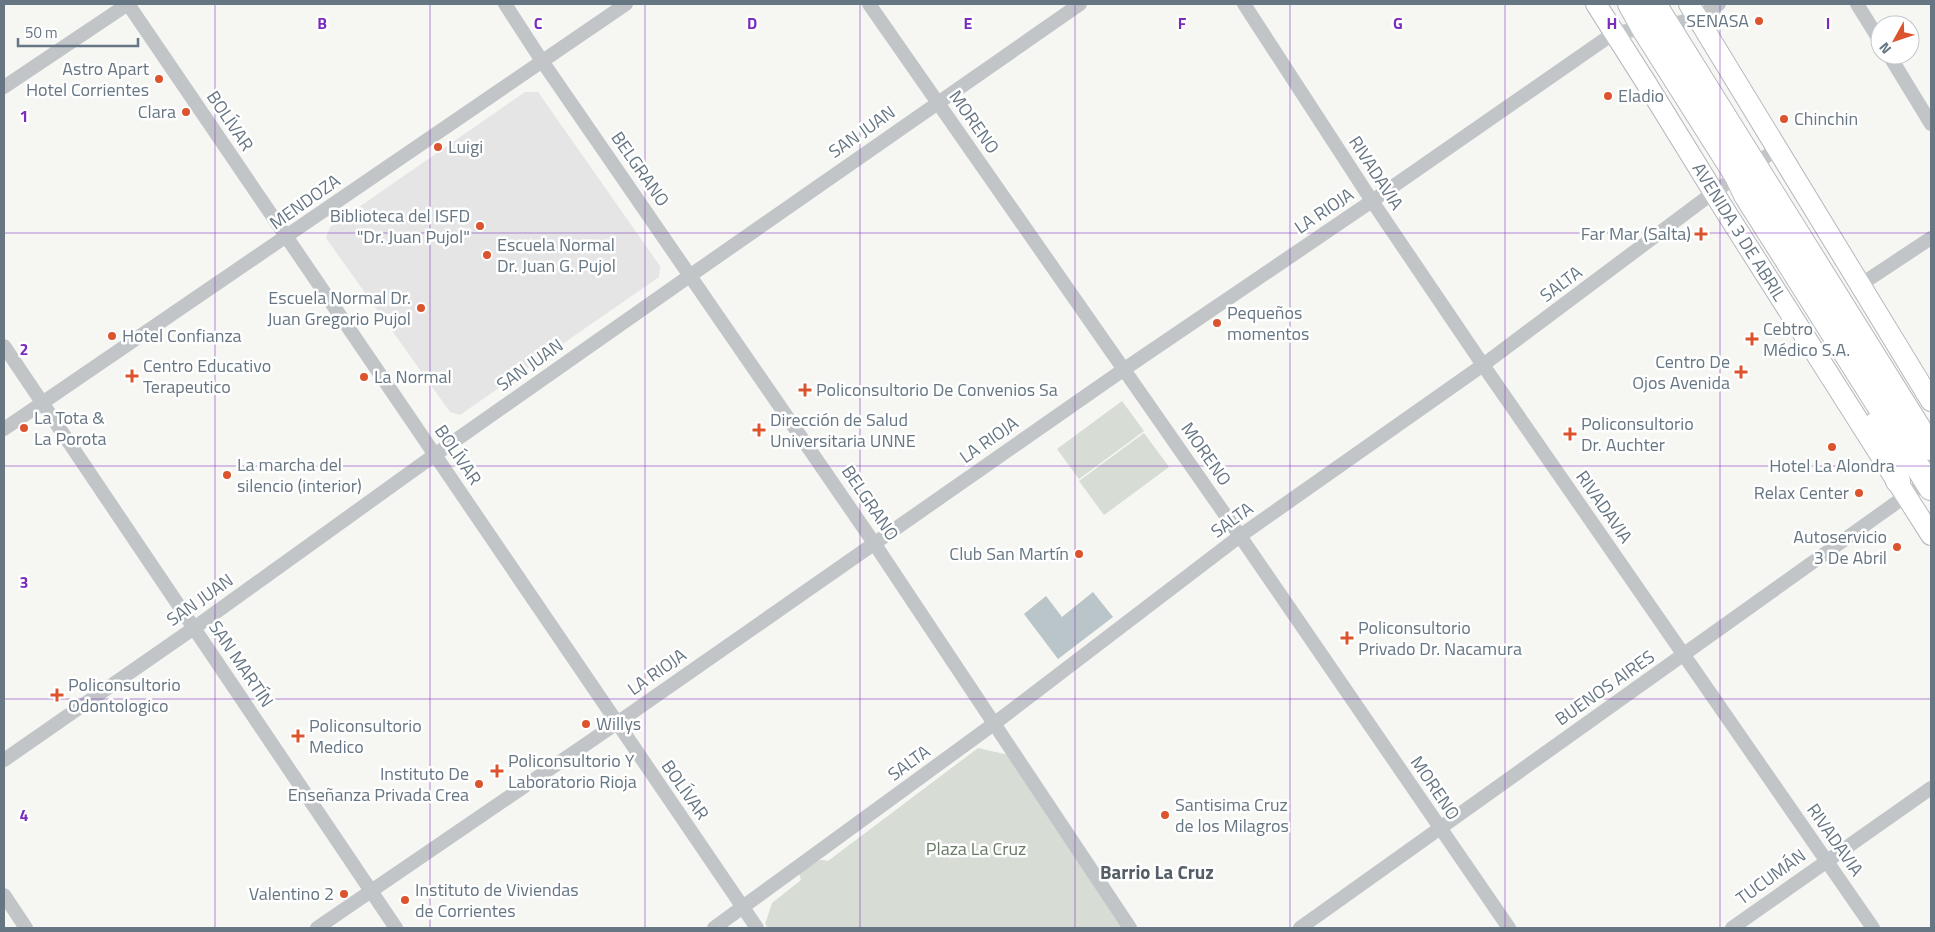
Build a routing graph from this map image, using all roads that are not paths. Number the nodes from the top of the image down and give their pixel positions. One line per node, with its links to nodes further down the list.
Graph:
1 (128, 4): 19 (street); 26 (street, BOLÍVAR)
2 (505, 4): 17 (street, BELGRANO)
3 (626, 4): 17 (street, MENDOZA)
4 (869, 4): 20 (street, MORENO)
5 (1080, 4): 20 (street, SAN JUAN)
6 (1244, 4): 25 (street, RIVADAVIA)
7 (1596, 4): 16 (main road, AVENIDA 3 DE ABRIL)
8 (1630, 4): 15 (highway, AVENIDA 3 DE ABRIL)
9 (1654, 4): 14 (highway, AVENIDA 3 DE ABRIL)
10 (1719, 4): 12 (street)
11 (1857, 4): 13 (street)
12 (1693, 11): 14 (street, LA RIOJA); 22 (main road)
13 (1870, 24)
14 (1668, 25): 15 (street, LA RIOJA); 23 (highway, AVENIDA 3 DE ABRIL)
15 (1644, 29): 16 (street, LA RIOJA); 23 (highway, AVENIDA 3 DE ABRIL)
16 (1614, 33): 24 (main road, AVENIDA 3 DE ABRIL); 25 (street, LA RIOJA)
17 (542, 61): 26 (street, MENDOZA); 29 (street, BELGRANO)
18 (1895, 65): 21 (street)
19 (4, 87)
20 (938, 102): 29 (street, SAN JUAN); 33 (street, MORENO)
21 (1931, 124)
22 (1778, 149): 23 (street, SALTA); 30 (main road)
23 (1746, 170): 24 (street, SALTA); 28 (highway, AVENIDA 3 DE ABRIL)
24 (1714, 192): 32 (street, SALTA); 41 (main road, AVENIDA 3 DE ABRIL)
25 (1372, 201): 32 (street, RIVADAVIA); 33 (street, LA RIOJA)
26 (286, 237): 35 (street, MENDOZA); 39 (street, BOLÍVAR)
27 (1931, 238): 30 (street)
28 (1796, 253): 36 (highway); 38 (highway, AVENIDA 3 DE ABRIL); 40 (highway, AVENIDA 3 DE ABRIL); 41 (highway)
29 (691, 275): 39 (street, SAN JUAN); 44 (street, BELGRANO)
30 (1860, 284): 34 (main road)
31 (4, 346): 35 (street, SAN MARTÍN)
32 (1483, 365): 43 (street, SALTA); 46 (street, RIVADAVIA)
33 (1123, 370): 43 (street, MORENO); 44 (street, LA RIOJA)
34 (1931, 401)
35 (42, 403): 37 (street, MENDOZA); 45 (street, SAN MARTÍN)
36 (1931, 415)
37 (4, 429)
38 (1931, 448)
39 (436, 454): 45 (street, SAN JUAN); 47 (street, BOLÍVAR)
40 (1930, 483): 41 (street, BUENOS AIRES)
41 (1903, 488): 42 (main road, AVENIDA 3 DE ABRIL); 46 (street, BUENOS AIRES)
42 (1931, 535)
43 (1240, 536): 48 (street, SALTA); 51 (street, MORENO)
44 (874, 544): 47 (street, LA RIOJA); 48 (street, BELGRANO)
45 (194, 628): 49 (street, SAN JUAN); 53 (street, SAN MARTÍN)
46 (1684, 655): 51 (street, BUENOS AIRES); 52 (street, RIVADAVIA)
47 (616, 723): 53 (street, LA RIOJA); 55 (street, BOLÍVAR)
48 (995, 723): 55 (street, SALTA); 61 (street, BELGRANO)
49 (4, 760)
50 (1931, 788): 52 (street, TUCUMÁN)
51 (1440, 829): 62 (street, BUENOS AIRES); 63 (street, MORENO)
52 (1826, 861): 64 (street, TUCUMÁN); 65 (street, RIVADAVIA)
53 (372, 891): 57 (street, LA RIOJA); 58 (street, SAN MARTÍN)
54 (4, 895): 56 (street)
55 (743, 907): 59 (street, SALTA); 60 (street, BOLÍVAR)
56 (26, 928)
57 (317, 928)
58 (396, 928)
59 (714, 928)
60 (757, 928)
61 (1130, 928)
62 (1300, 928)
63 (1509, 928)
64 (1732, 928)
65 (1873, 928)

